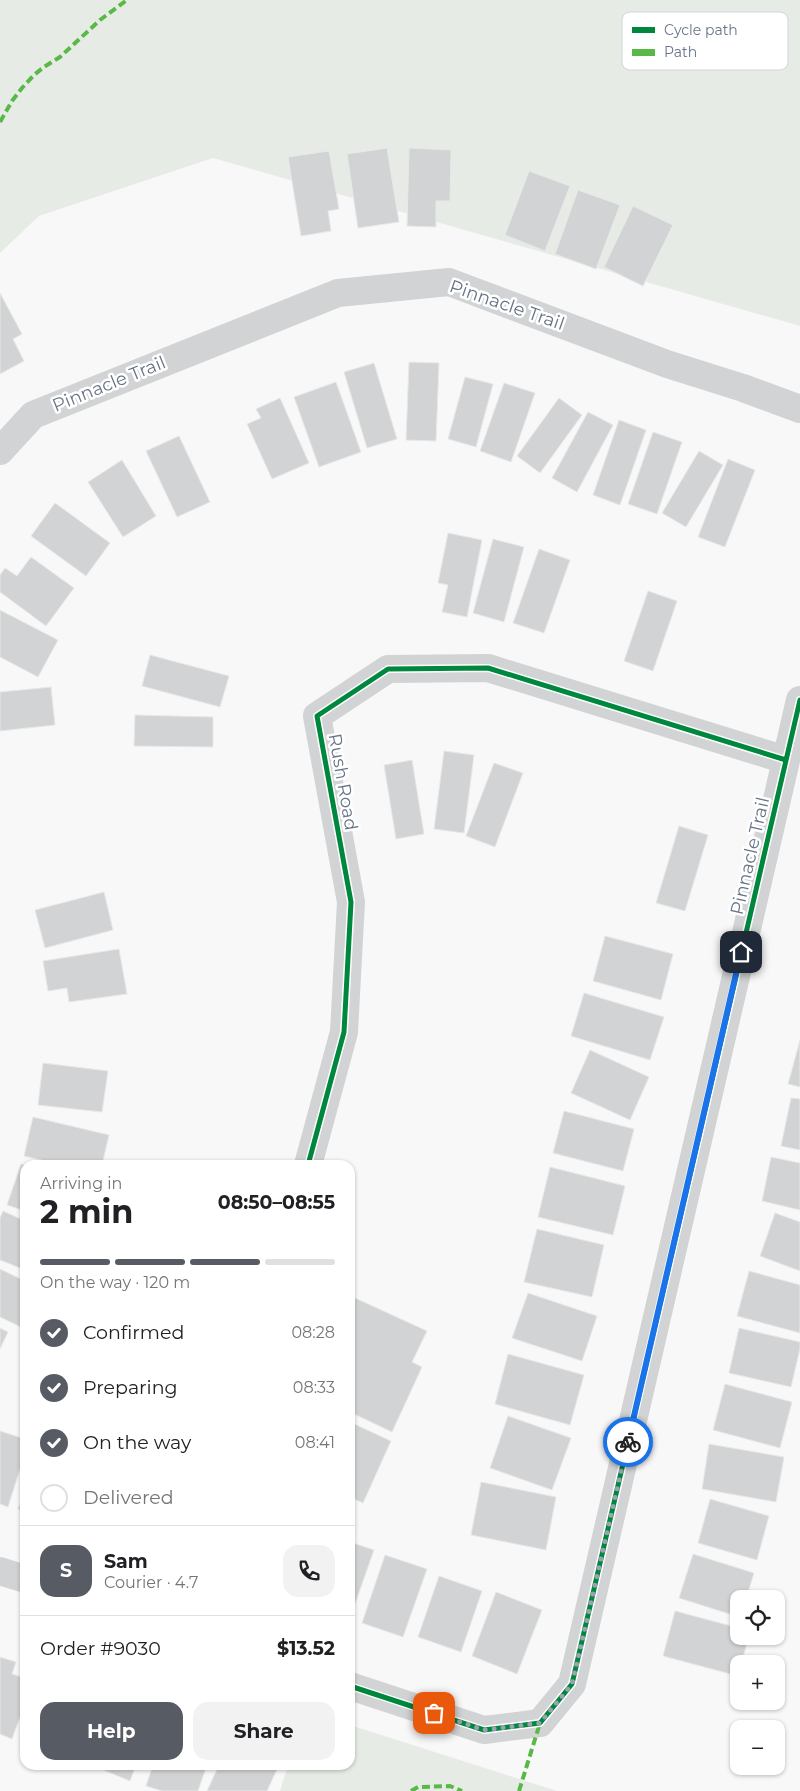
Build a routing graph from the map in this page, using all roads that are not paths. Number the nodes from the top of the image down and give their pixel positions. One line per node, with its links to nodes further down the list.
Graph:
1 (800, 409): 2 (street, Pinnacle Trail)
2 (0, 451)
3 (800, 700): 4 (street, Pinnacle Trail)
4 (786, 760): 5 (street, Rush Road); 8 (street, Pinnacle Trail)
5 (309, 1160)
6 (0, 1571): 7 (street)
7 (20, 1577)
8 (355, 1688)

